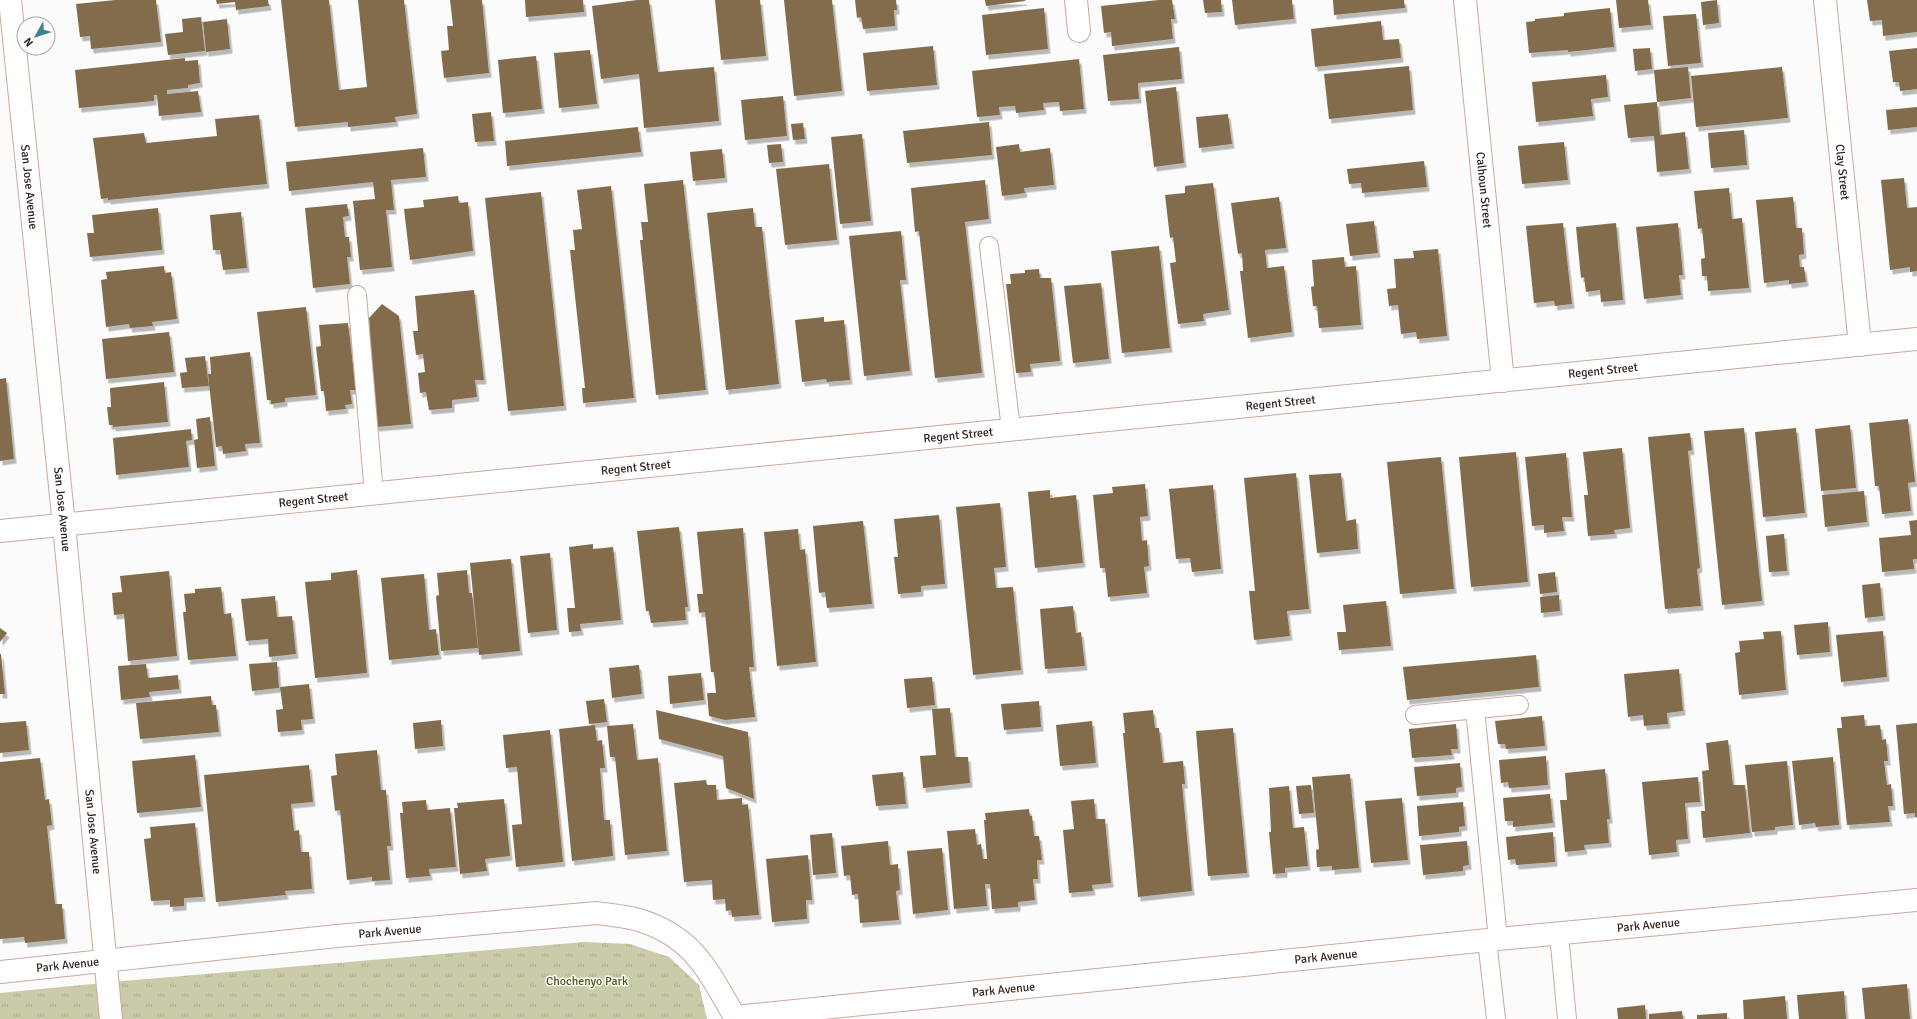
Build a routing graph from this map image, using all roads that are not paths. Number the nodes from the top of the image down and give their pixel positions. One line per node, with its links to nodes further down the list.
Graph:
1 (10, 0): 13 (street, San Jose Avenue)
2 (1076, 0): 5 (street)
3 (1465, 0): 10 (street, Calhoun Street)
4 (1825, 0): 9 (street, Clay Street)
5 (1079, 31)
6 (990, 246): 11 (lane)
7 (356, 295): 12 (lane)
8 (1917, 339): 9 (street, Regent Street)
9 (1860, 344): 10 (street, Regent Street)
10 (1503, 381): 11 (street, Regent Street)
11 (1011, 429): 12 (street, Regent Street)
12 (374, 494): 13 (street, Regent Street)
13 (64, 525): 14 (street, Regent Street); 21 (street, San Jose Avenue)
14 (0, 531)
15 (1519, 704): 16 (lane)
16 (1475, 708): 17 (lane); 20 (lane)
17 (1415, 715)
18 (1917, 900): 19 (street, Park Avenue)
19 (1559, 934): 20 (street, Park Avenue); 26 (lane)
20 (1493, 940): 23 (street, Park Avenue); 25 (lane)
21 (106, 962): 22 (street, Park Avenue); 23 (street, Park Avenue); 24 (street, San Jose Avenue)
22 (0, 972)
23 (734, 1018)
24 (111, 1019)
25 (1496, 1019)
26 (1567, 1019)

